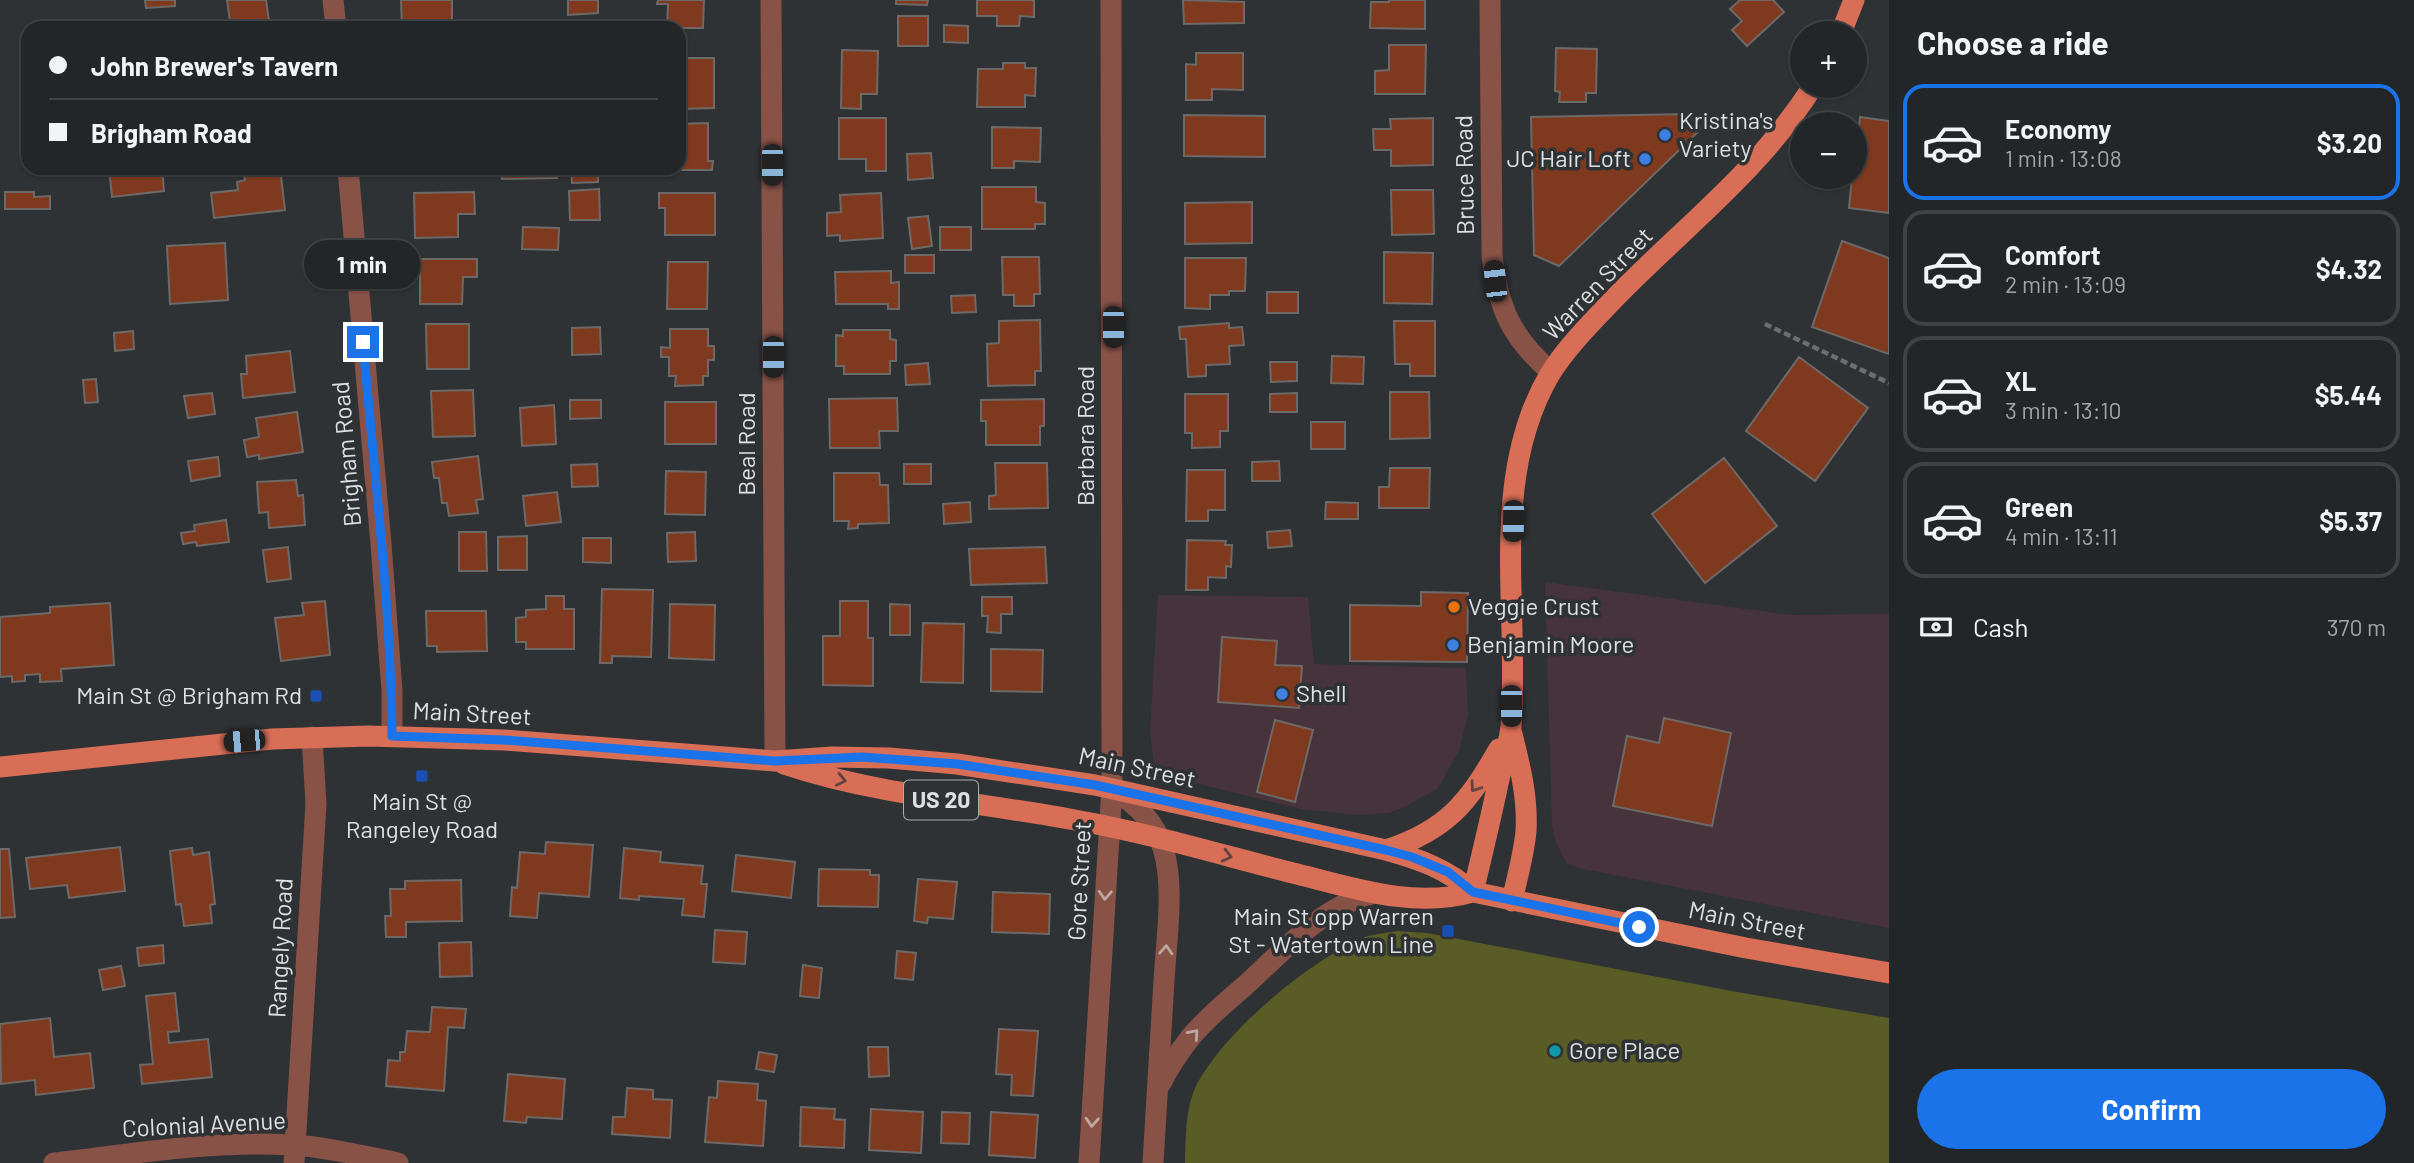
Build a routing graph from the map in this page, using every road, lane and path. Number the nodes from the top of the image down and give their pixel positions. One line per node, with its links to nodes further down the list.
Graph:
1 (333, 0): 6 (street)
2 (771, 0): 16 (street, Beal Road)
3 (1111, 0): 18 (street, Barbara Road)
4 (1490, 0): 11 (street, Bruce Road)
5 (1854, 0): 7 (main road)
6 (335, 21)
7 (1846, 21)
8 (1804, 98): 11 (main road, Warren Street)
9 (349, 175): 14 (street, Brigham Road)
10 (1765, 324): 12 (path)
11 (1551, 372): 13 (main road, Warren Street)
12 (1889, 383)
13 (1511, 729): 21 (main road, one-way to 21); 22 (main road, Warren Street); 24 (main road, Warren Street)
14 (392, 736): 15 (main road, Main Street / US 20); 16 (main road, Main Street / US 20)
15 (312, 737): 17 (main road, Main Street / US 20); 27 (street, Rangely Road)
16 (775, 761): 18 (main road, Main Street / US 20); 19 (main road, Main Street / US 20, one-way to 19)
17 (0, 767)
18 (1112, 788): 19 (street, Gore Street); 20 (street, Gore Street); 21 (main road, Main Street / US 20)
19 (1109, 827): 20 (main road, Main Street / US 20); 30 (street, Gore Street, one-way to 30)
20 (1161, 840): 23 (main road, Main Street / US 20, one-way to 23); 26 (street, Gore Street, one-way to 20)
21 (1386, 850): 22 (main road, Main Street / US 20)
22 (1473, 892): 23 (main road, Main Street / US 20); 24 (main road, Main Street / US 20)
23 (1375, 893): 26 (street, one-way to 23)
24 (1512, 901): 25 (main road, Main Street / US 20)
25 (1889, 973)
26 (1157, 1091): 31 (street, Gore Street)
27 (295, 1154): 28 (street, Colonial Avenue); 29 (street, Colonial Avenue)
28 (54, 1163)
29 (398, 1163)
30 (1089, 1163)
31 (1153, 1163)

